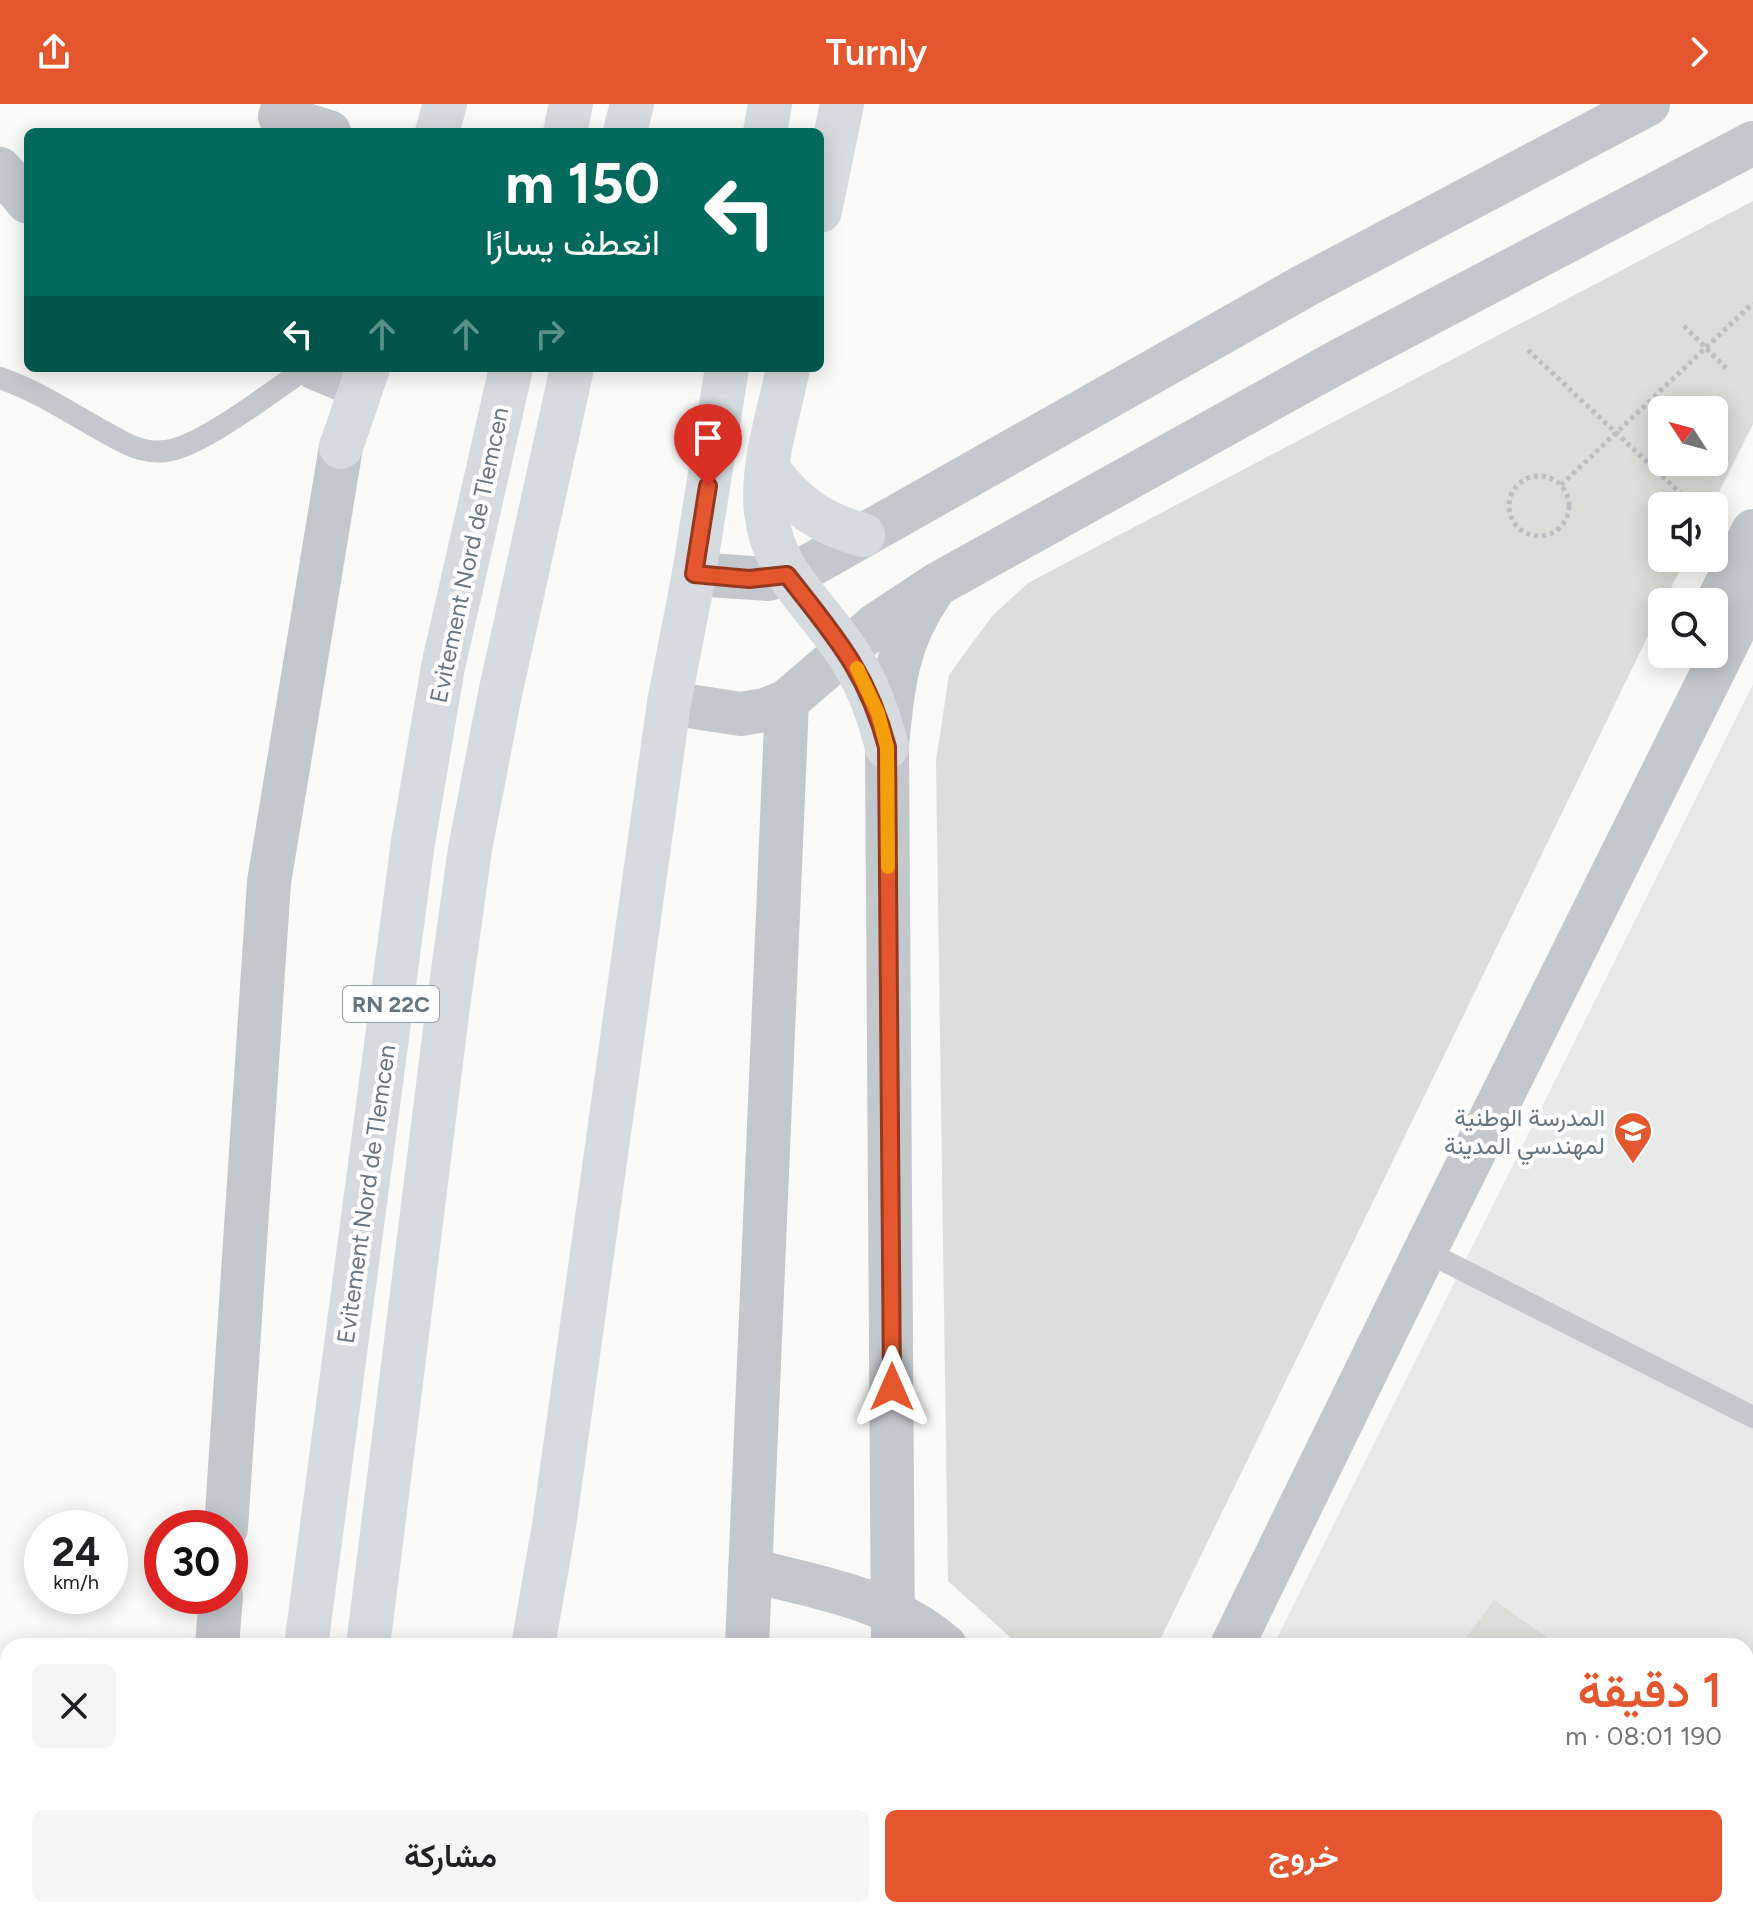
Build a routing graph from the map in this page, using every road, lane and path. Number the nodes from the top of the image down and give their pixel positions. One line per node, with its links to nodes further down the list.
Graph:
1 (445, 104): 9 (main road)
2 (571, 104): 10 (main road)
3 (632, 104): 11 (main road)
4 (770, 104): 12 (main road)
5 (842, 104): 15 (main road)
6 (1648, 104): 36 (street)
7 (273, 108): 8 (street)
8 (320, 128)
9 (438, 128)
10 (566, 128)
11 (626, 128)
12 (766, 128)
13 (1753, 143): 39 (street)
14 (0, 169): 16 (street)
15 (824, 192)
16 (24, 197)
17 (1753, 303): 19 (path)
18 (1684, 326): 19 (path)
19 (1706, 347): 21 (path); 30 (path)
20 (1528, 350): 30 (path)
21 (1726, 368)
22 (301, 372): 28 (lane)
23 (335, 372): 29 (street)
24 (510, 372): 54 (main road, Evitement Nord de Tlemcen / RN 22C)
25 (571, 372): 55 (main road, RN 22C)
26 (726, 372): 37 (main road)
27 (787, 372): 32 (main road)
28 (0, 378)
29 (365, 378): 31 (main road)
30 (1616, 433): 33 (path); 34 (path)
31 (341, 447): 49 (street)
32 (768, 469): 36 (main road); 38 (main road)
33 (1561, 485): 33 (path)
34 (1679, 492)
35 (1753, 531): 40 (street)
36 (863, 535): 38 (street)
37 (694, 574): 38 (street); 45 (main road)
38 (787, 575): 42 (main road)
39 (936, 585): 42 (street); 46 (street)
40 (1724, 588)
41 (1753, 591): 47 (street)
42 (847, 651): 44 (street); 46 (main road)
43 (1684, 668): 59 (street)
44 (787, 701): 45 (street); 50 (street)
45 (669, 703): 56 (main road)
46 (887, 747): 52 (street)
47 (1425, 1251): 48 (lane); 60 (street)
48 (1753, 1417)
49 (227, 1510)
50 (750, 1570): 52 (street); 57 (street)
51 (220, 1614): 53 (street)
52 (893, 1628): 58 (street)
53 (218, 1638)
54 (307, 1638)
55 (369, 1638)
56 (534, 1638)
57 (747, 1638)
58 (935, 1638)
59 (1204, 1638)
60 (1236, 1638)

